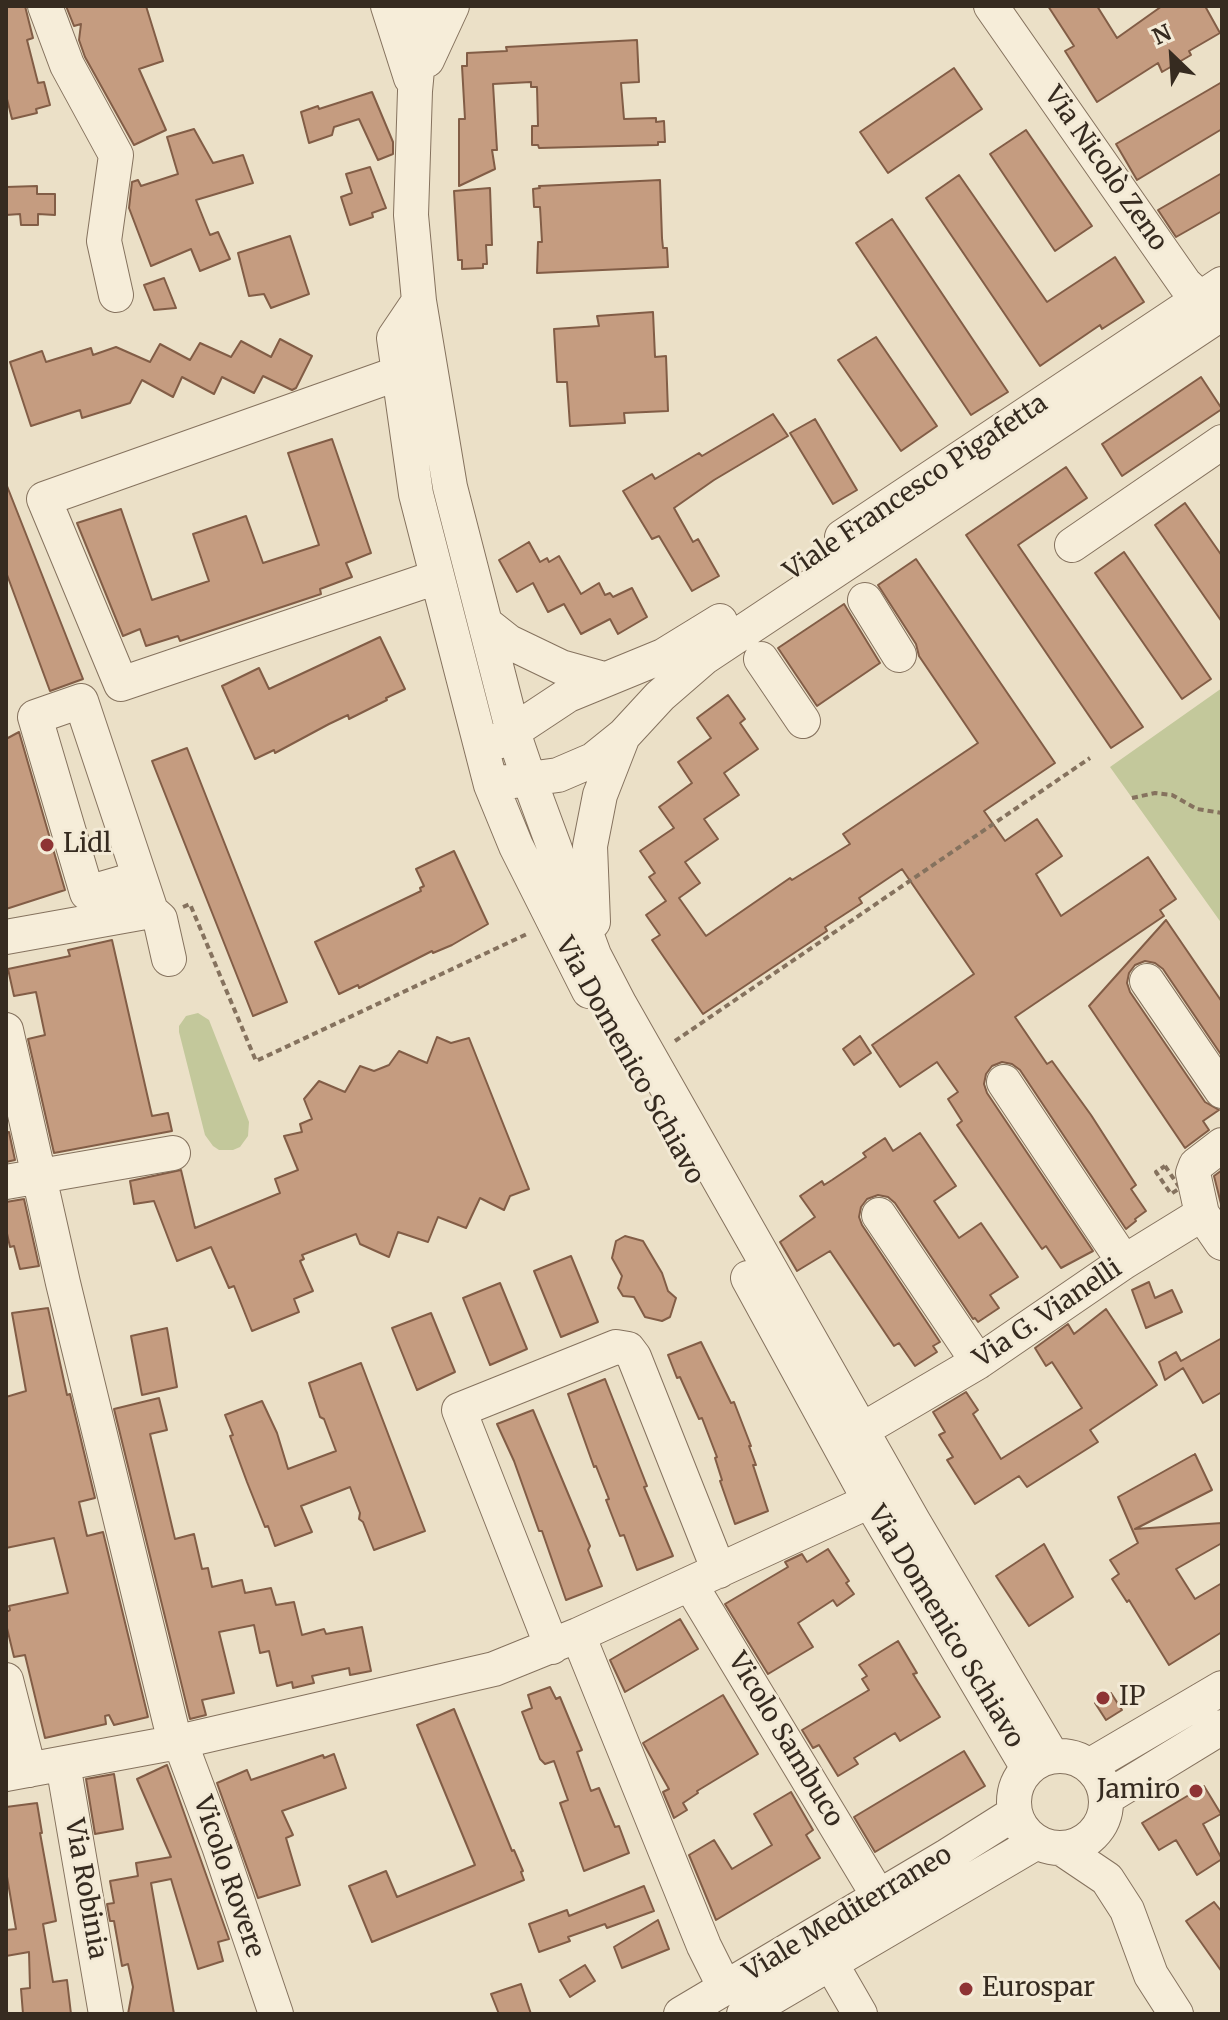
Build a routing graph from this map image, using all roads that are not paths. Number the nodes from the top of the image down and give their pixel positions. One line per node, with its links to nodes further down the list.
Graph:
1 (45, 6): 7 (street)
2 (388, 6): 6 (street, Via Domenico Schiavo)
3 (423, 6): 6 (street, Via Domenico Schiavo)
4 (452, 6): 6 (street)
5 (991, 6): 9 (street, Via Nicolò Zeno)
6 (416, 87): 8 (street, Via Domenico Schiavo)
7 (116, 295)
8 (419, 301): 10 (street, Via Domenico Schiavo); 16 (street, Via Domenico Schiavo)
9 (1216, 309): 12 (street, Viale Francesco Pigafetta)
10 (399, 373): 14 (street, Via Domenico Schiavo); 20 (street)
11 (1222, 442): 13 (street)
12 (908, 507): 19 (street, Viale Francesco Pigafetta); 24 (street, Viale Francesco Pigafetta)
13 (1072, 545)
14 (437, 577): 20 (street); 25 (street, Via Domenico Schiavo)
15 (865, 600): 17 (street)
16 (485, 623): 19 (street); 23 (street, Via Domenico Schiavo)
17 (899, 655)
18 (761, 659): 22 (street)
19 (604, 679): 23 (street, Viale Francesco Pigafetta)
20 (121, 684): 21 (street)
21 (81, 701): 28 (street); 28 (street)
22 (803, 721)
23 (513, 732): 25 (street, Viale Francesco Pigafetta); 26 (street, Via Domenico Schiavo)
24 (624, 735): 26 (street, Viale Francesco Pigafetta); 31 (street, Viale Francesco Pigafetta)
25 (483, 751): 27 (street, Via Domenico Schiavo)
26 (529, 779): 27 (street, Viale Francesco Pigafetta); 31 (street, Via Domenico Schiavo)
27 (491, 785): 46 (street, Via Domenico Schiavo)
28 (139, 878): 29 (street)
29 (155, 915): 30 (street); 32 (street)
30 (6, 937)
31 (594, 955): 45 (street, Via Domenico Schiavo)
32 (169, 959)
33 (1147, 981): 36 (street)
34 (6, 1030): 39 (street, Vicolo Rovere)
35 (1004, 1082): 43 (street)
36 (1222, 1091)
37 (1222, 1145): 40 (street)
38 (173, 1153): 39 (street)
39 (22, 1180): 52 (street, Vicolo Rovere)
40 (1202, 1214): 42 (street); 43 (street, Via G. Vianelli)
41 (879, 1215): 44 (street)
42 (1222, 1243)
43 (1124, 1262): 44 (street, Via G. Vianelli)
44 (978, 1362): 45 (street, Via G. Vianelli)
45 (862, 1430): 53 (street, Via Domenico Schiavo)
46 (870, 1501): 47 (street); 53 (street, Via Domenico Schiavo)
47 (705, 1577): 48 (street); 48 (street, Vicolo Sambuco); 61 (street, Vicolo Sambuco)
48 (565, 1641): 52 (street); 63 (street)
49 (6, 1680): 56 (street)
50 (1222, 1688): 55 (street)
51 (1222, 1727): 57 (street)
52 (178, 1742): 54 (street); 65 (street, Vicolo Rovere)
53 (1040, 1762): 55 (street); 58 (street)
54 (63, 1764): 56 (street); 64 (street, Via Robinia)
55 (1089, 1766): 57 (street)
56 (18, 1772)
57 (1103, 1812): 59 (street); 60 (street)
58 (1015, 1813): 59 (street); 61 (street, Viale Mediterraneo)
59 (1049, 1845): 60 (street); 62 (street, Viale Mediterraneo)
60 (1107, 1879): 68 (street)
61 (879, 1897): 63 (street, Viale Mediterraneo)
62 (830, 1962): 63 (street, Viale Mediterraneo); 67 (street)
63 (734, 2001): 66 (street, Viale Mediterraneo)
64 (106, 2014)
65 (276, 2014)
66 (681, 2014)
67 (860, 2014)
68 (1176, 2014)

